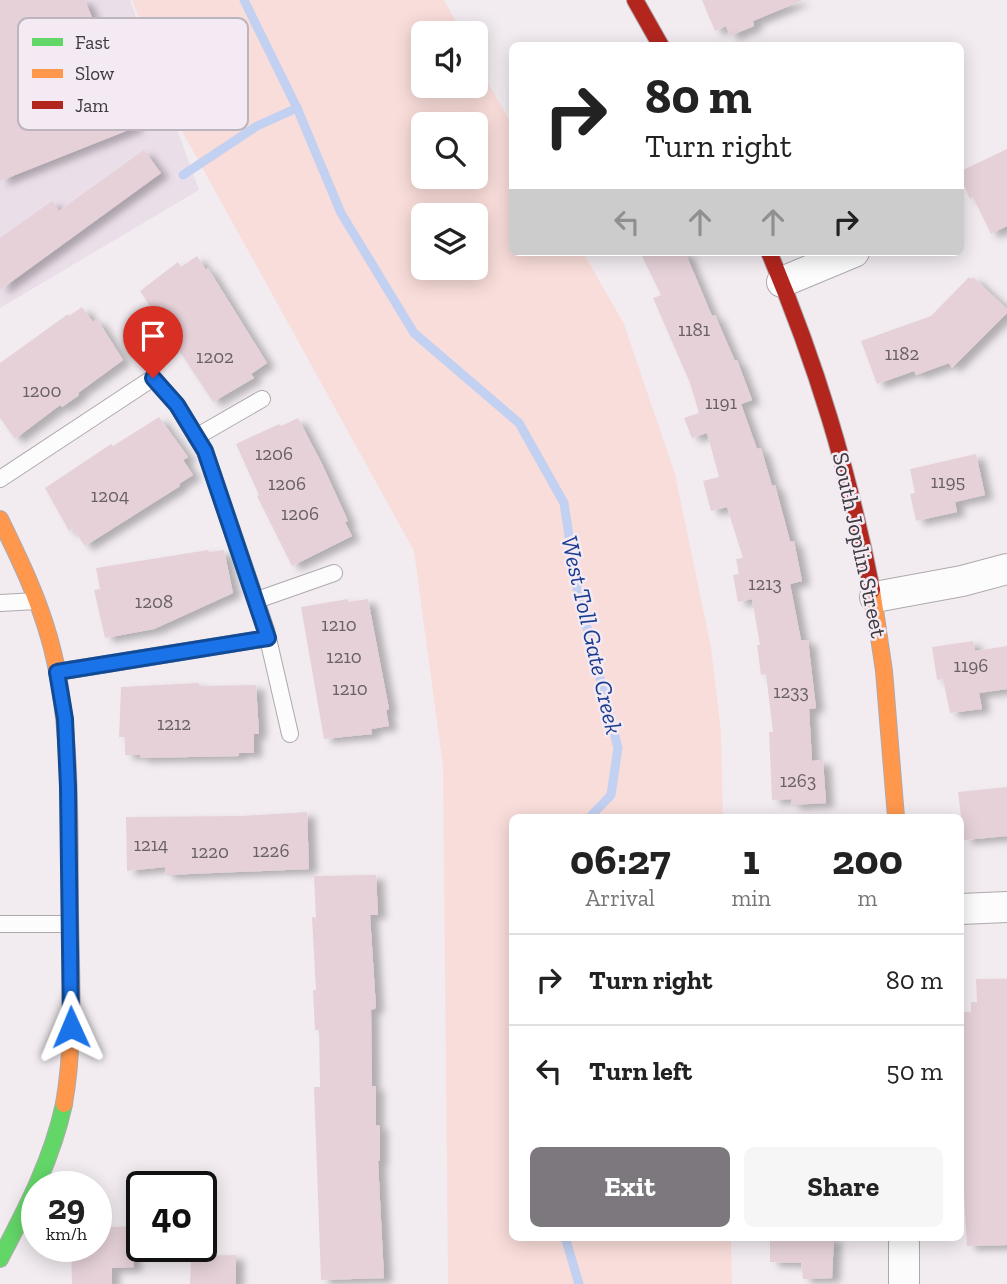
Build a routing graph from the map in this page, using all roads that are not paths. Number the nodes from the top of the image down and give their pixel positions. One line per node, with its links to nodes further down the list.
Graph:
1 (635, 0): 2 (street)
2 (659, 42)
3 (771, 256): 5 (street, South Joplin Street)
4 (844, 256): 5 (street)
5 (782, 282): 12 (street, South Joplin Street)
6 (262, 400): 7 (lane)
7 (196, 437): 8 (lane); 13 (lane)
8 (0, 479)
9 (0, 519): 14 (street)
10 (1007, 569): 12 (street)
11 (334, 573): 13 (lane)
12 (875, 597): 19 (street, South Joplin Street)
13 (257, 600): 16 (lane)
14 (37, 601): 15 (lane); 17 (street)
15 (0, 603)
16 (268, 638): 17 (lane); 18 (lane)
17 (57, 672): 23 (street)
18 (290, 734)
19 (896, 814)
20 (1007, 907): 21 (street)
21 (964, 909)
22 (0, 924): 23 (lane)
23 (70, 924): 25 (street)
24 (904, 1241): 26 (street)
25 (1, 1253)
26 (904, 1284)

